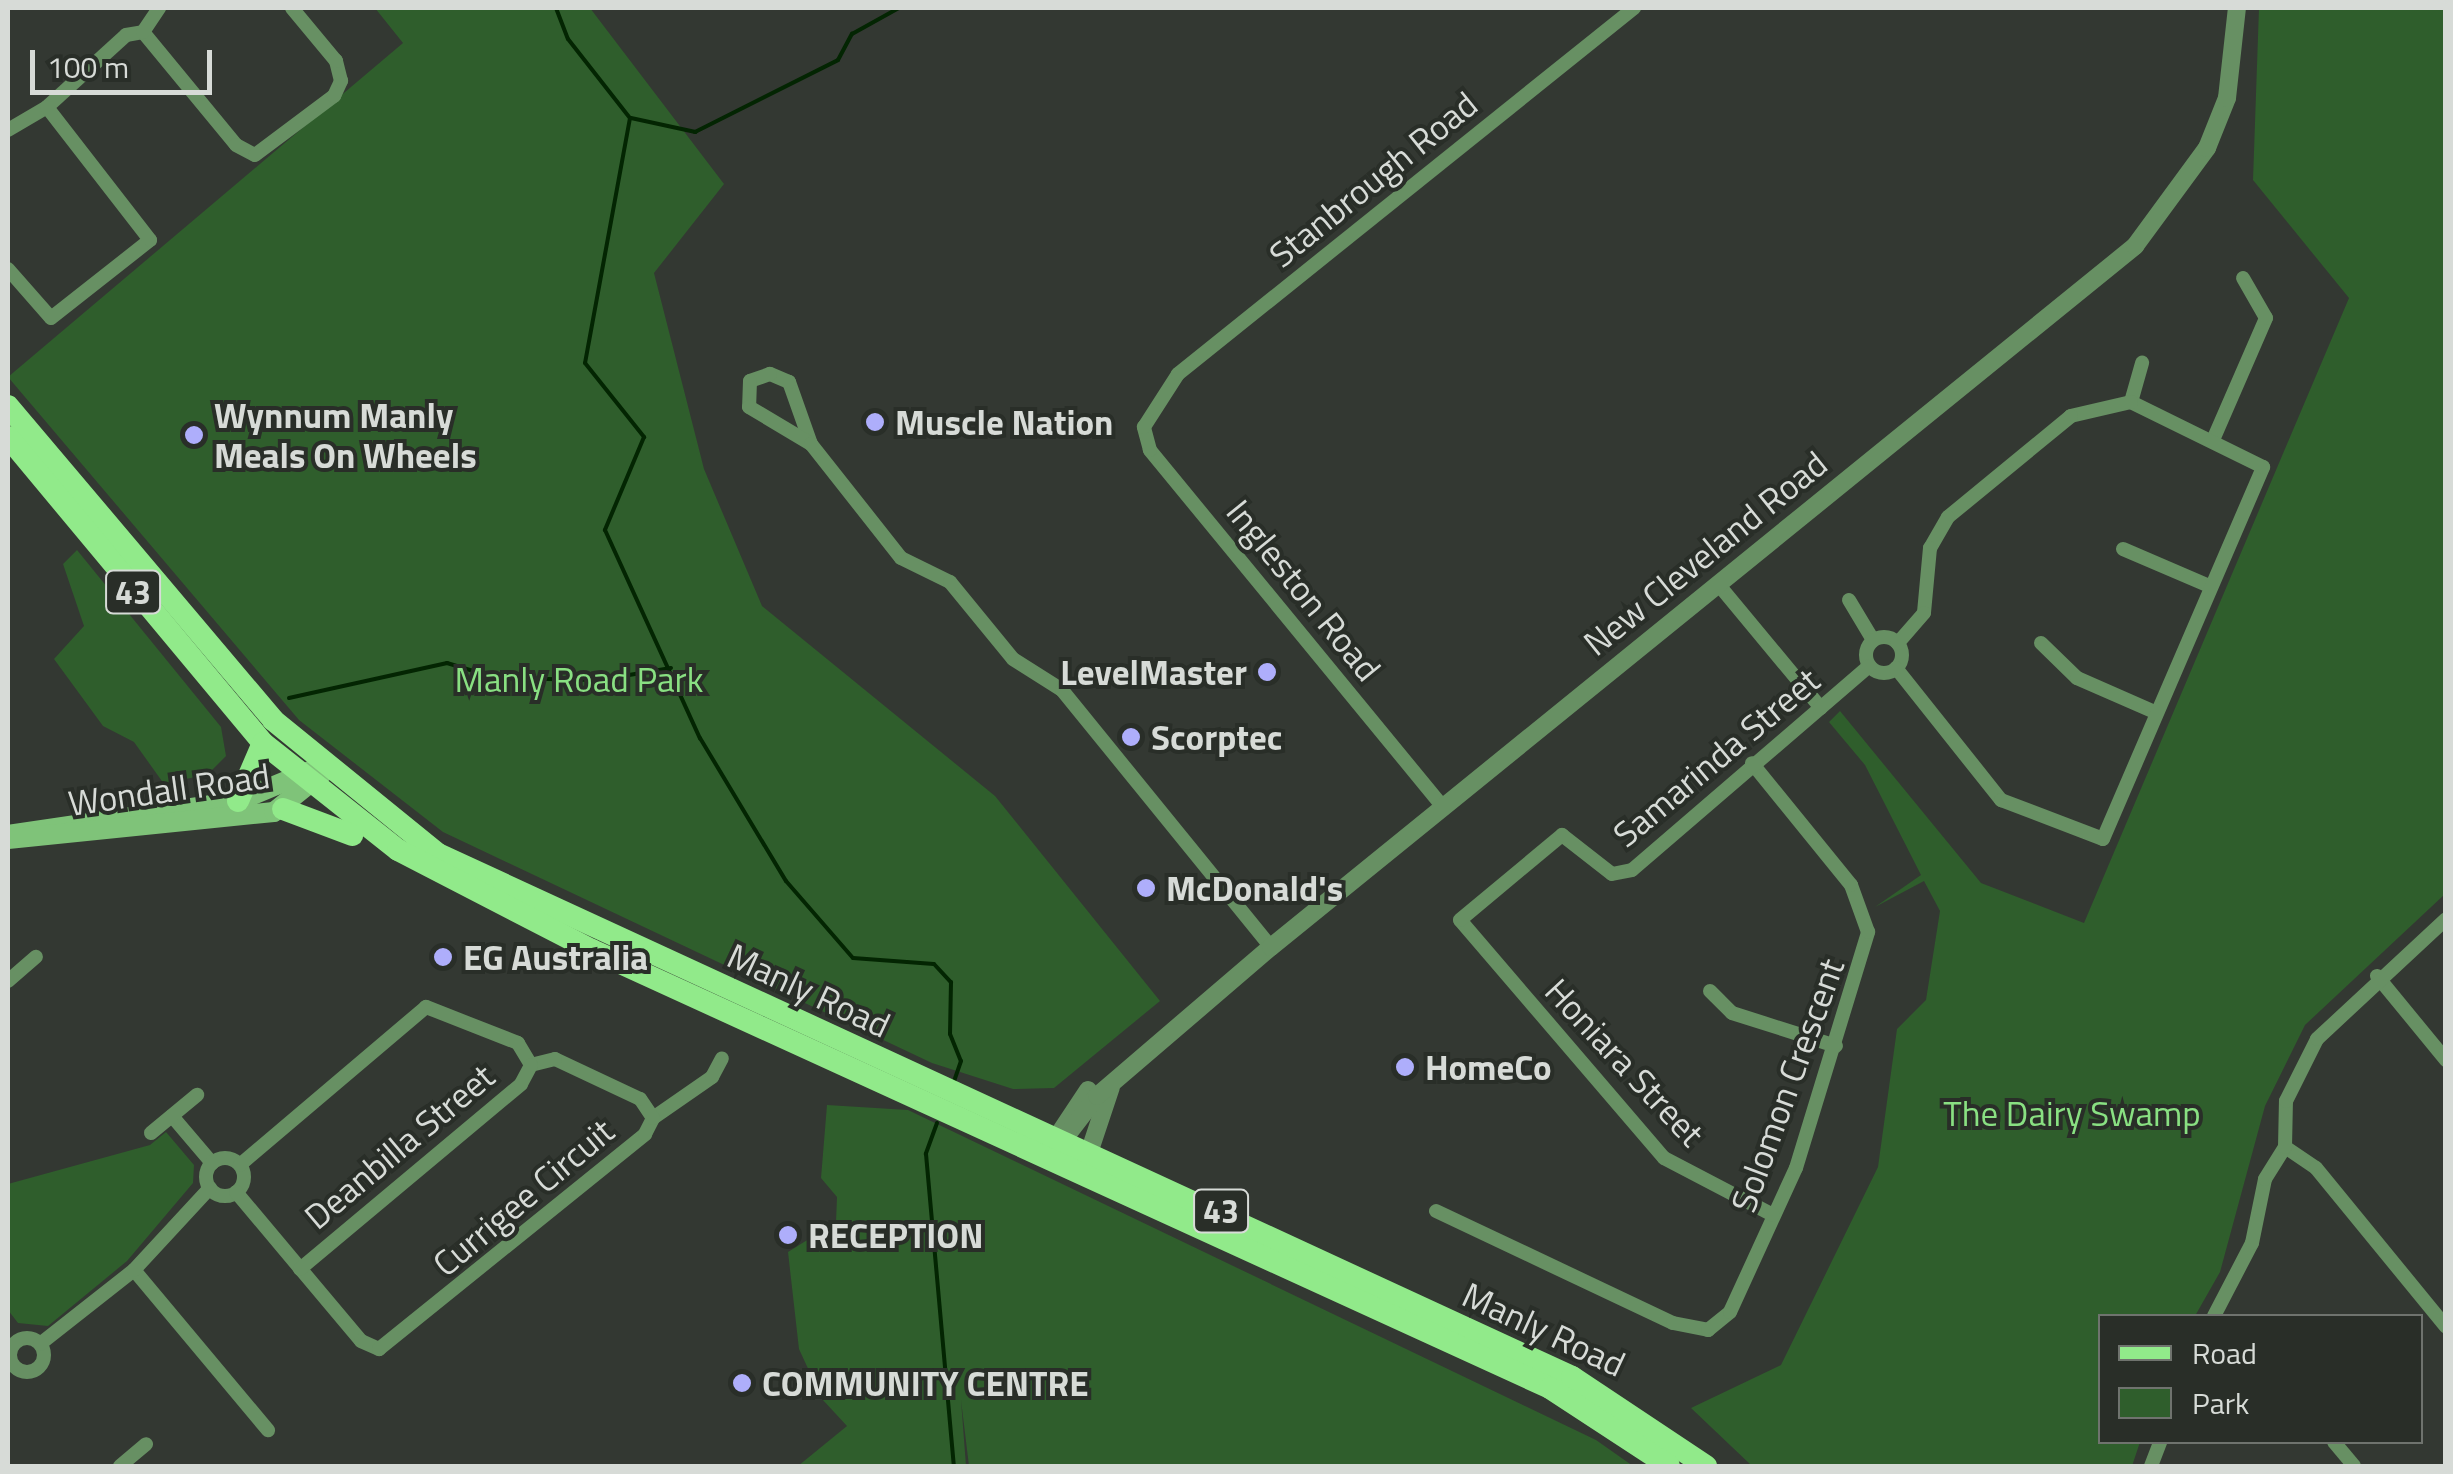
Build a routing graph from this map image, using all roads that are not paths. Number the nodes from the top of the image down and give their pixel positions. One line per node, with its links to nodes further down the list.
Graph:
1 (160, 8): 5 (street)
2 (292, 8): 5 (street)
3 (1634, 8): 11 (street, Stanbrough Road)
4 (2237, 8): 18 (street, New Cleveland Road)
5 (143, 32): 6 (street)
6 (48, 108): 7 (street); 8 (street)
7 (8, 130)
8 (8, 269)
9 (2243, 278): 15 (street)
10 (2142, 364): 12 (street)
11 (1154, 401): 32 (street, Ingleston Road)
12 (2131, 402): 15 (street); 23 (street)
13 (8, 406): 30 (main road, Manly Road / 43)
14 (8, 437): 28 (main road, Manly Road / 43)
15 (2213, 440): 19 (street)
16 (811, 444): 16 (street); 38 (street)
17 (2123, 549): 19 (street)
18 (1718, 584): 26 (street); 32 (street, New Cleveland Road)
19 (2207, 584): 27 (street)
20 (1849, 600): 21 (street)
21 (1873, 640): 23 (street); 24 (street, Samarinda Street)
22 (2041, 643): 27 (street)
23 (1898, 644): 25 (street)
24 (1869, 666): 25 (street, Samarinda Street); 26 (street, Samarinda Street)
25 (1896, 668): 27 (street)
26 (1821, 708): 29 (street, Samarinda Street)
27 (2152, 711)
28 (262, 743): 30 (main road, Manly Road / 43); 31 (main road)
29 (1752, 763): 37 (street, Samarinda Street); 43 (street, Solomon Crescent)
30 (315, 775): 31 (main road, Wondall Road); 33 (main road, Wondall Road); 35 (main road, Manly Road / 43); 52 (main road, Manly Road / 43)
31 (238, 801): 34 (main road, Wondall Road)
32 (1443, 807): 38 (street, New Cleveland Road)
33 (283, 809): 34 (main road, Wondall Road); 35 (main road)
34 (8, 837)
35 (461, 887): 55 (main road, Manly Road / 43)
36 (2446, 919): 40 (street)
37 (1460, 920): 61 (street, Honiara Street)
38 (1270, 947): 47 (street, New Cleveland Road)
39 (36, 957): 41 (street)
40 (2377, 976): 45 (street); 53 (street)
41 (8, 981)
42 (1710, 991): 43 (street)
43 (1836, 1046): 61 (street, Solomon Crescent)
44 (722, 1058): 50 (street)
45 (2446, 1060)
46 (531, 1066): 50 (street, Currigee Circuit); 57 (street); 62 (street, Deanbilla Street)
47 (1112, 1082): 52 (street, New Cleveland Road); 54 (street)
48 (198, 1096): 49 (street)
49 (172, 1116): 51 (street); 56 (street)
50 (652, 1118): 62 (street, Currigee Circuit)
51 (151, 1133)
52 (1058, 1137): 54 (main road, Manly Road / 43); 55 (street, New Cleveland Road)
53 (2284, 1148): 64 (street); 65 (street)
54 (1090, 1150): 74 (main road, Manly Road / 43)
55 (1048, 1160): 73 (main road, Manly Road / 43)
56 (212, 1163): 57 (street); 58 (street)
57 (240, 1165): 59 (street)
58 (210, 1188): 59 (street); 63 (street)
59 (236, 1192): 62 (street, Currigee Circuit)
60 (1436, 1211): 61 (street, Solomon Crescent)
61 (1773, 1214)
62 (300, 1268)
63 (134, 1270): 67 (street); 69 (street)
64 (2215, 1314)
65 (2446, 1328)
66 (12, 1336): 67 (street); 68 (street)
67 (40, 1344): 68 (street)
68 (11, 1369)
69 (268, 1430)
70 (146, 1444): 72 (street)
71 (2336, 1444): 75 (street)
72 (121, 1466)
73 (1669, 1466)
74 (1706, 1466)
75 (2354, 1466)

